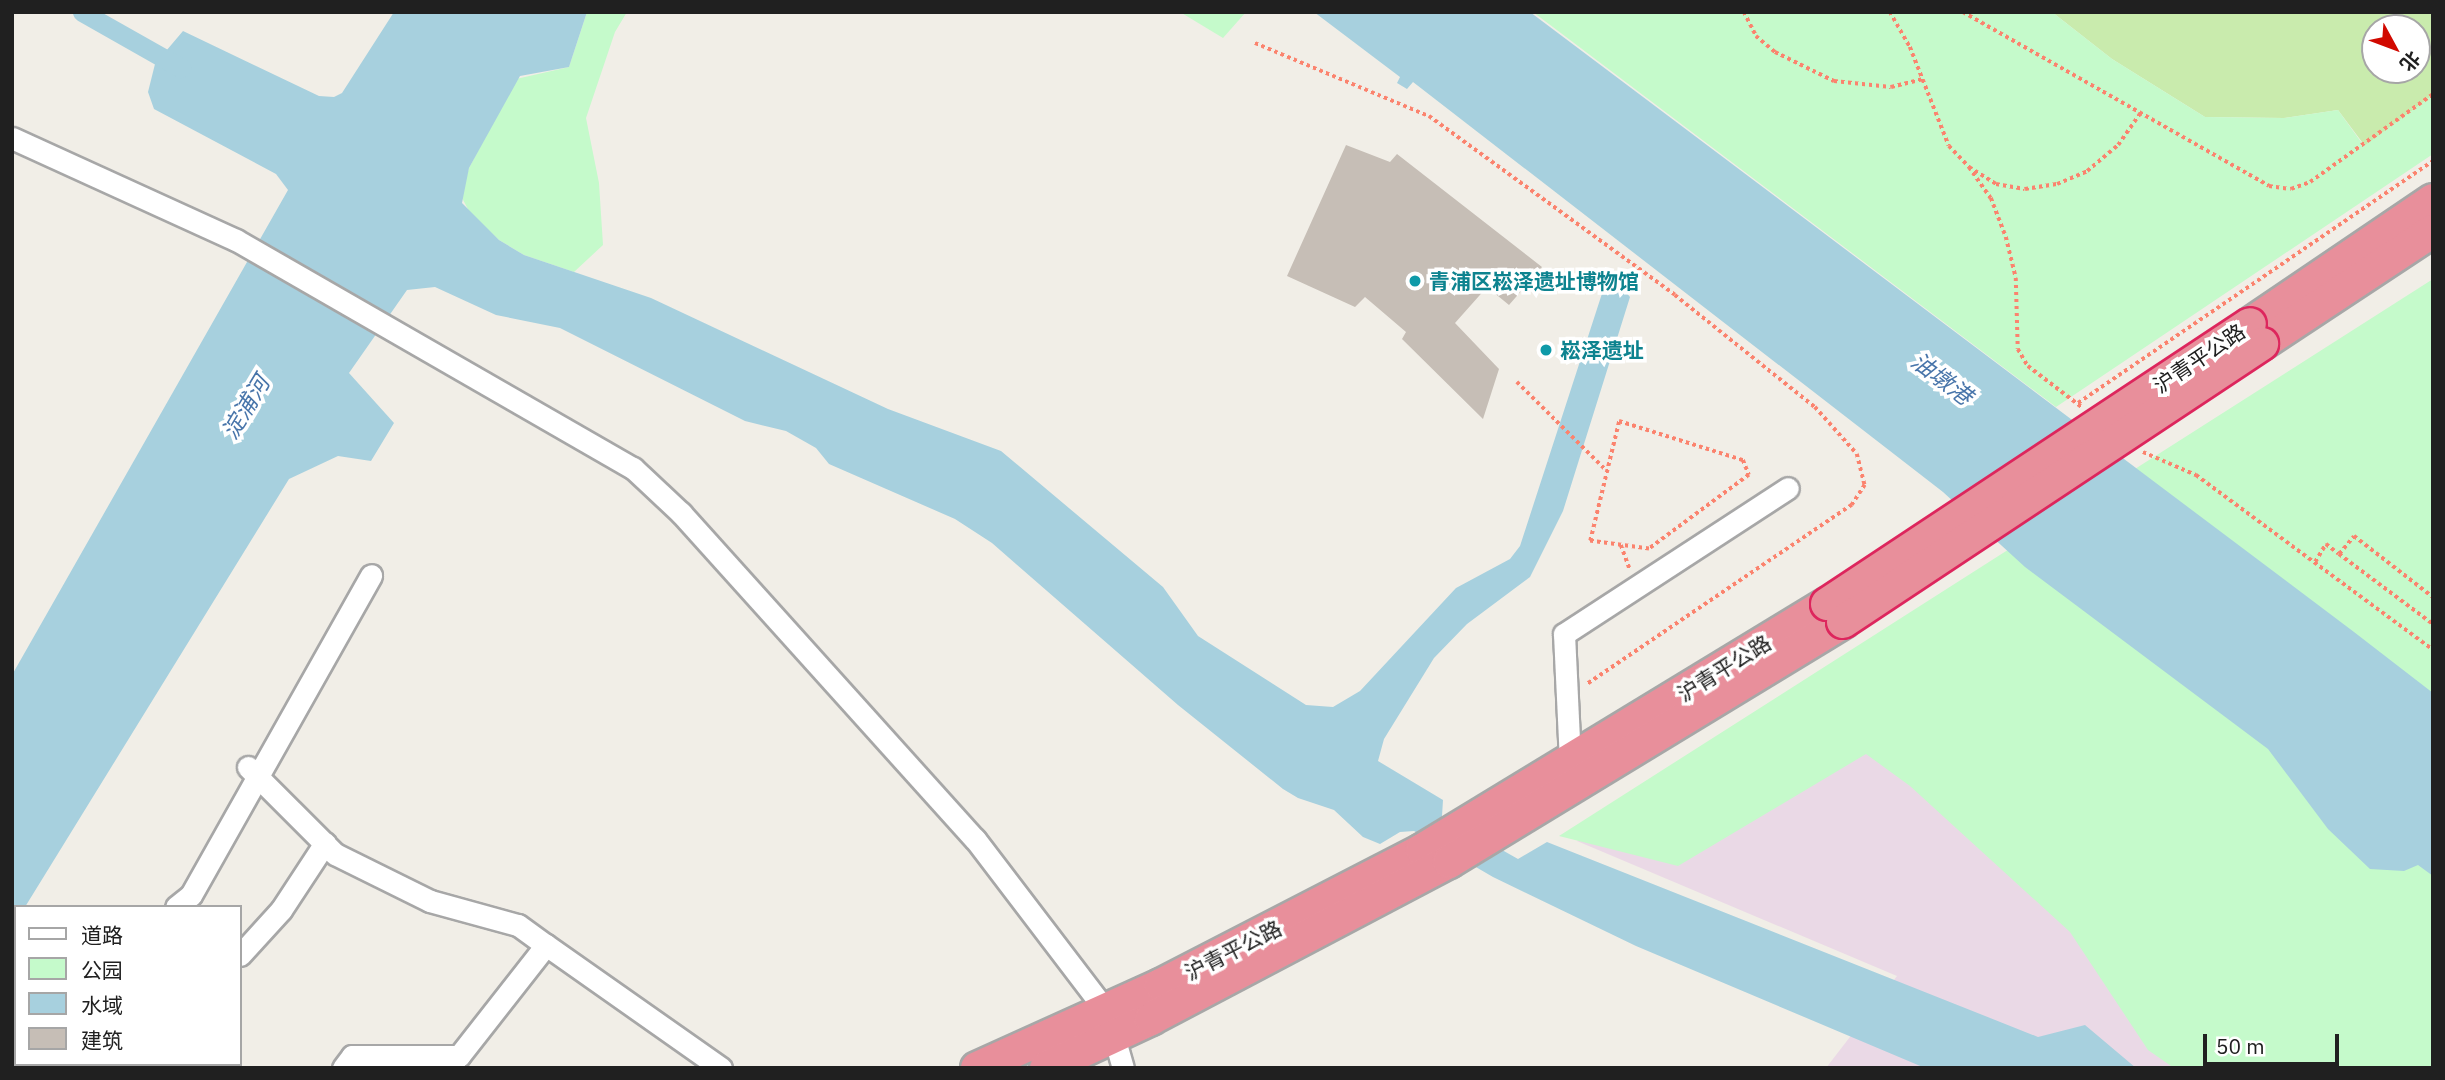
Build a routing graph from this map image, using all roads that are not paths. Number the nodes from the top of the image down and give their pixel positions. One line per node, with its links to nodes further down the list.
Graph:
1 (12, 138): 15 (street)
2 (2433, 200): 4 (highway, 沪青平公路)
3 (2433, 231): 4 (highway, 沪青平公路)
4 (2256, 334): 7 (highway, 沪青平公路, bridge)
5 (1788, 488): 8 (street)
6 (371, 576): 9 (street)
7 (1835, 613): 8 (highway, 沪青平公路); 11 (highway, 沪青平公路)
8 (1570, 761): 11 (highway, 沪青平公路)
9 (252, 771): 10 (street); 12 (street)
10 (325, 844): 13 (street); 14 (street)
11 (1435, 856): 15 (highway, 沪青平公路)
12 (178, 905)
13 (546, 945): 16 (street); 17 (street)
14 (242, 953)
15 (1111, 1024): 18 (highway, 沪青平公路); 19 (highway, 沪青平公路); 20 (street)
16 (342, 1068)
17 (721, 1068)
18 (977, 1068)
19 (1046, 1068)
20 (1123, 1068)

